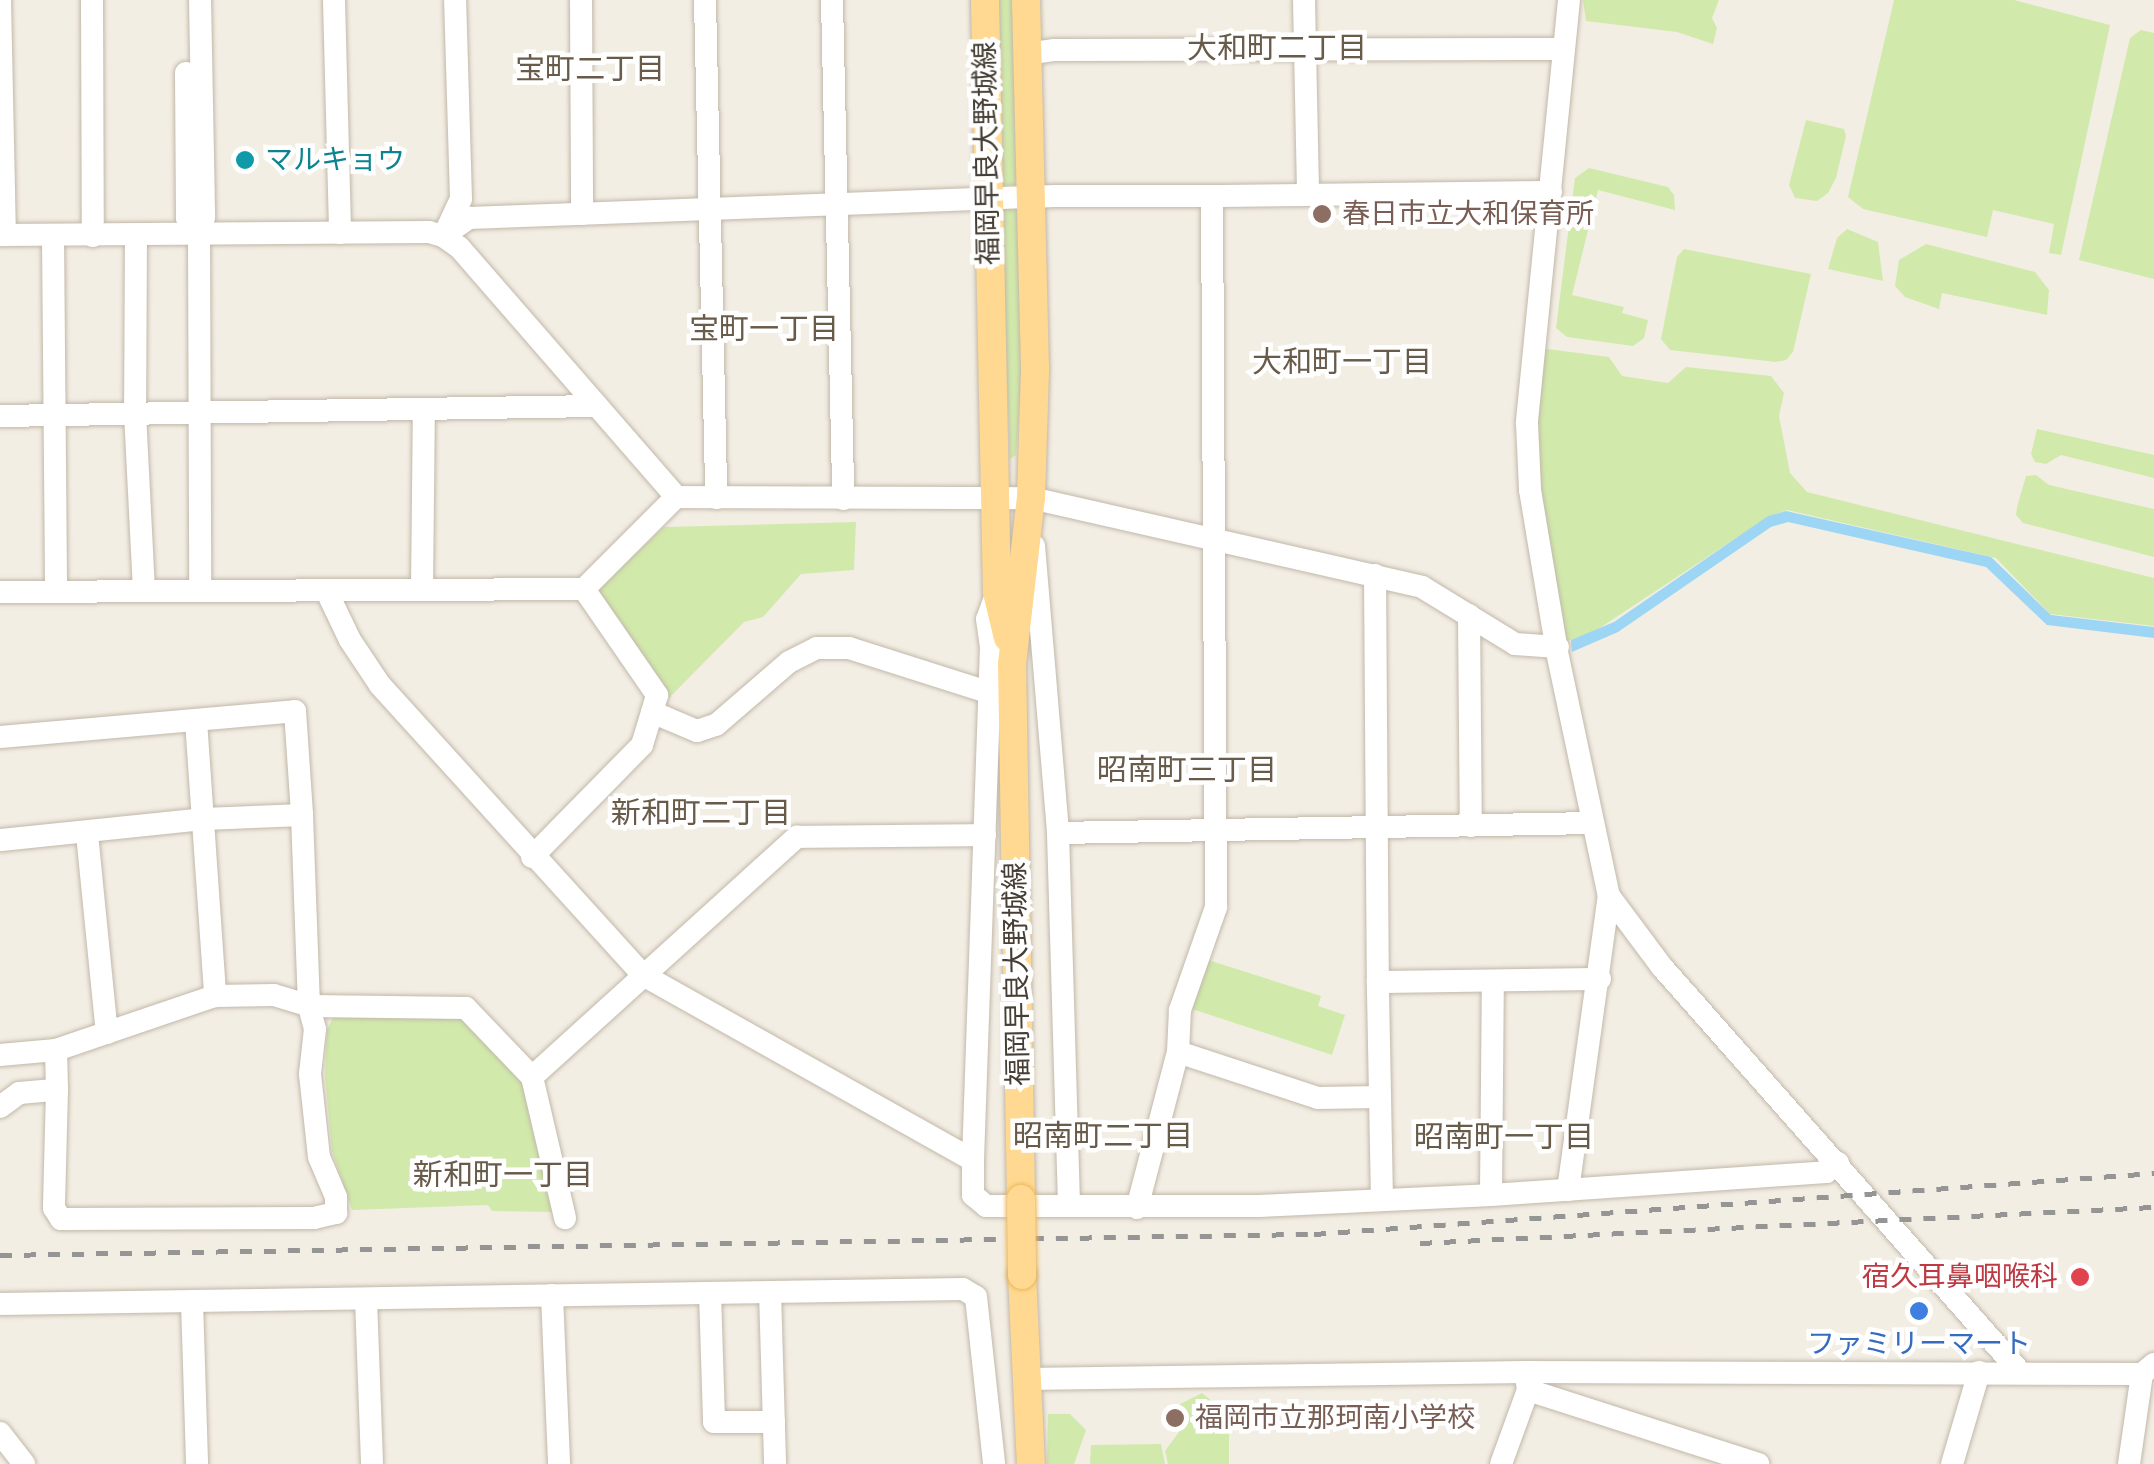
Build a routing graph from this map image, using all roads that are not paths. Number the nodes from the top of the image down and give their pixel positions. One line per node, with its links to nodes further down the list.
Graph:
1 (0, 0): 26 (street)
2 (92, 0): 30 (street)
3 (186, 0): 28 (street)
4 (200, 0): 28 (street)
5 (334, 0): 25 (street)
6 (456, 0): 31 (street)
7 (581, 0): 24 (street)
8 (705, 0): 23 (street)
9 (832, 0): 22 (street)
10 (985, 0): 21 (main road, 福岡早良大野城線)
11 (1026, 0): 16 (main road, 福岡早良大野城線)
12 (1304, 0): 15 (street)
13 (1569, 0): 14 (street)
14 (1564, 49): 15 (street); 17 (street)
15 (1305, 52): 16 (street); 18 (street)
16 (1026, 54): 20 (main road, 福岡早良大野城線)
17 (1551, 192): 18 (street); 54 (street)
18 (1308, 193): 19 (street)
19 (1212, 196): 20 (street); 43 (street)
20 (1030, 198): 21 (street); 41 (main road, 福岡早良大野城線)
21 (987, 201): 22 (street); 40 (main road, 福岡早良大野城線)
22 (834, 207): 23 (street); 42 (street)
23 (708, 211): 24 (street); 39 (street)
24 (582, 214): 31 (street)
25 (340, 233): 28 (street); 31 (street)
26 (2, 235): 29 (street)
27 (136, 235): 28 (street); 30 (street); 34 (street)
28 (199, 235): 36 (street)
29 (53, 236): 30 (street); 35 (street)
30 (93, 236)
31 (443, 236): 32 (street)
32 (597, 406): 33 (street); 38 (street)
33 (424, 410): 36 (street); 45 (street)
34 (135, 413): 35 (street); 36 (street); 48 (street)
35 (52, 415): 37 (street); 47 (street)
36 (200, 415): 49 (street)
37 (0, 416)
38 (676, 497): 39 (street); 46 (street)
39 (716, 498): 42 (street)
40 (996, 498): 41 (street); 42 (street); 52 (main road, 福岡早良大野城線)
41 (1031, 498): 43 (street); 55 (main road, 福岡早良大野城線); 66 (street)
42 (843, 500)
43 (1216, 540): 44 (street); 65 (street)
44 (1375, 575): 53 (street); 64 (street)
45 (422, 589): 46 (street); 51 (street)
46 (584, 589): 57 (street)
47 (56, 591): 48 (street); 50 (street)
48 (144, 591): 49 (street)
49 (200, 591): 51 (street)
50 (0, 592)
51 (327, 592): 70 (street)
52 (997, 592): 55 (main road, 福岡早良大野城線); 56 (street)
53 (1469, 614): 54 (street); 63 (street)
54 (1558, 650): 62 (street)
55 (1012, 664): 103 (main road, 福岡早良大野城線, bridge)
56 (988, 692): 57 (street); 68 (street)
57 (652, 712): 70 (street)
58 (196, 721): 59 (street); 60 (street); 61 (street)
59 (0, 737)
60 (302, 815): 61 (street); 77 (street)
61 (204, 819): 67 (street); 76 (street)
62 (1592, 823): 63 (street); 71 (street)
63 (1471, 826): 64 (street)
64 (1376, 829): 65 (street); 74 (street)
65 (1218, 831): 66 (street); 80 (street)
66 (1058, 833): 91 (street)
67 (87, 834): 69 (street); 78 (street)
68 (985, 835): 72 (street); 86 (street)
69 (0, 840)
70 (532, 856): 72 (street)
71 (1609, 896): 73 (street); 87 (street)
72 (643, 976): 82 (street); 86 (street)
73 (1600, 979): 75 (street); 88 (street)
74 (1378, 982): 75 (street); 84 (street)
75 (1493, 982): 89 (street)
76 (215, 996): 77 (street); 78 (street)
77 (309, 1006): 82 (street); 83 (street)
78 (107, 1033): 79 (street)
79 (56, 1050): 81 (street); 83 (street)
80 (1178, 1052): 84 (street); 92 (street)
81 (0, 1055)
82 (532, 1077): 93 (street)
83 (57, 1090): 85 (street)
84 (1380, 1097): 90 (street)
85 (0, 1107)
86 (973, 1160): 91 (street)
87 (1838, 1163): 88 (street); 102 (street)
88 (1568, 1190): 89 (street)
89 (1491, 1194): 90 (street)
90 (1382, 1200): 92 (street)
91 (1069, 1204): 92 (street)
92 (1137, 1208)
93 (565, 1218)
94 (770, 1292): 95 (street); 105 (street); 112 (street)
95 (710, 1293): 96 (street); 105 (street)
96 (552, 1295): 97 (street); 110 (street)
97 (366, 1299): 98 (street); 109 (street)
98 (192, 1302): 99 (street); 108 (street)
99 (0, 1304)
100 (2148, 1369): 102 (street); 117 (street)
101 (1978, 1372): 102 (street); 104 (street); 116 (street)
102 (2020, 1372)
103 (1026, 1379): 104 (street); 113 (main road, 福岡早良大野城線)
104 (1527, 1381): 114 (street); 115 (street)
105 (774, 1422): 111 (street)
106 (0, 1433): 107 (street)
107 (24, 1464)
108 (197, 1464)
109 (372, 1464)
110 (559, 1464)
111 (775, 1464)
112 (994, 1464)
113 (1031, 1464)
114 (1501, 1464)
115 (1758, 1464)
116 (1952, 1464)
117 (2129, 1464)

